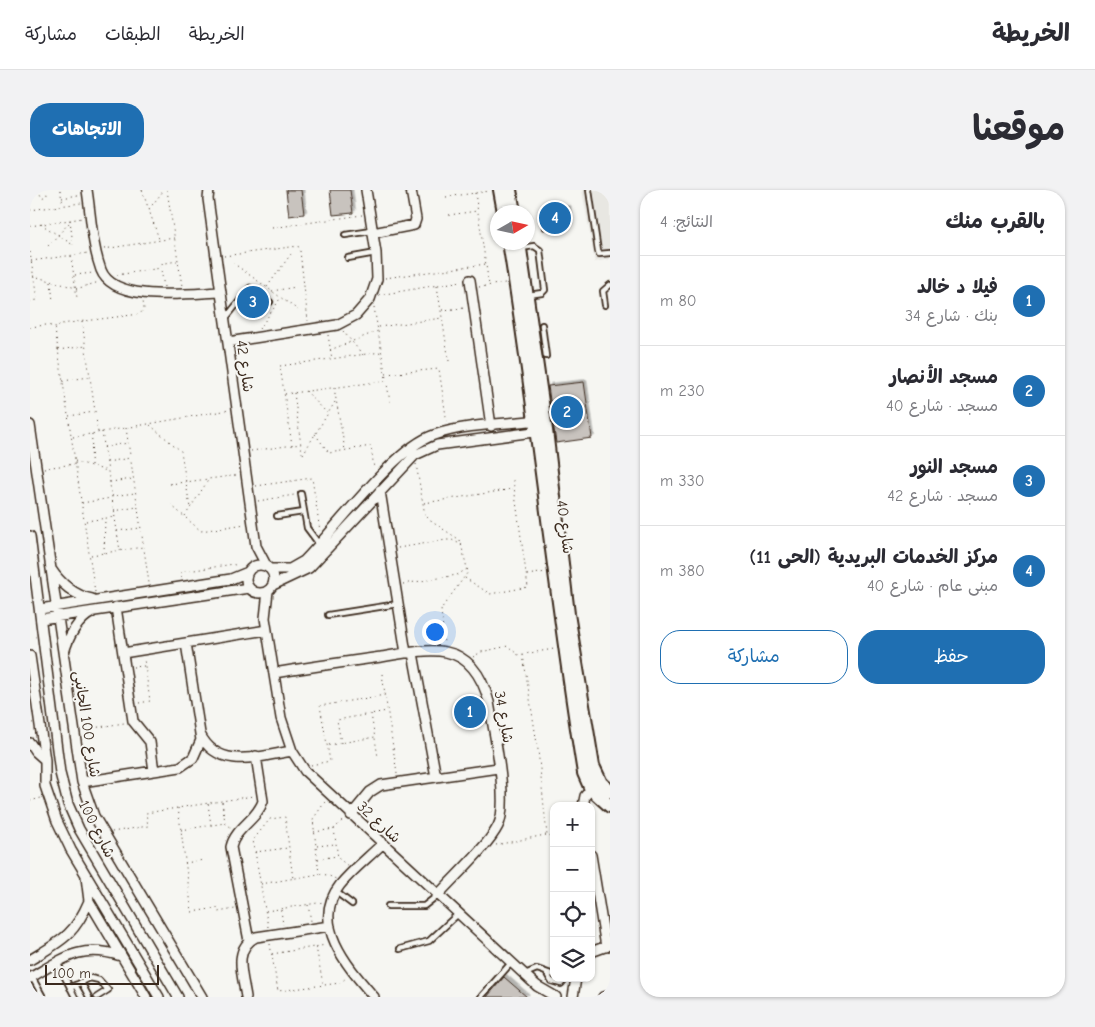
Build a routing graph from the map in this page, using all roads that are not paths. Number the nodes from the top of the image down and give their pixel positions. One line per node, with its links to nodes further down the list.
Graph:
1 (209, 190): 20 (street, شارع 42)
2 (366, 190): 10 (street)
3 (411, 190): 10 (street)
4 (500, 190): 8 (street)
5 (511, 190): 9 (street)
6 (589, 190): 16 (lane)
7 (87, 195): 20 (street)
8 (503, 205)
9 (513, 205)
10 (372, 232): 11 (lane); 15 (street)
11 (345, 235)
12 (535, 246): 21 (lane)
13 (516, 250): 31 (street, شارع 40)
14 (517, 250): 21 (street, شارع 40)
15 (376, 253): 17 (lane); 26 (street)
16 (610, 253)
17 (348, 258)
18 (471, 284): 32 (street)
19 (610, 285): 23 (lane)
20 (221, 292): 24 (street, شارع 42)
21 (527, 295): 27 (street, شارع 40)
22 (270, 302): 24 (lane)
23 (605, 305)
24 (225, 320): 26 (street, شارع 42)
25 (542, 325): 27 (lane)
26 (228, 342): 40 (street, شارع 42)
27 (539, 342): 28 (lane); 31 (street, شارع 40)
28 (546, 356)
29 (515, 423): 31 (street); 32 (street); 33 (street)
30 (30, 425): 41 (street, شارع 100 الجانبى)
31 (540, 425): 33 (street); 74 (street, شارع 40); 75 (street, شارع 40)
32 (490, 426): 39 (street)
33 (517, 434): 34 (street)
34 (380, 491): 44 (street); 47 (street)
35 (300, 494): 36 (lane)
36 (303, 512): 37 (lane); 39 (lane)
37 (277, 516)
38 (30, 536): 50 (street, شارع 100)
39 (320, 544): 42 (street)
40 (256, 546): 42 (street, شارع 42); 43 (street, شارع 42)
41 (50, 566): 46 (street); 48 (street, شارع 100 الجانبى)
42 (268, 567): 43 (street); 44 (street)
43 (250, 569): 45 (street); 46 (street)
44 (271, 588): 45 (street); 54 (street, شارع 32)
45 (251, 589): 49 (street); 54 (street, شارع 32)
46 (97, 600): 48 (street)
47 (398, 604): 52 (lane); 59 (street)
48 (56, 606): 50 (street); 53 (street, شارع 100 الجانبى)
49 (116, 607): 51 (street); 58 (street)
50 (40, 609): 55 (street, شارع 100)
51 (95, 610): 53 (street); 61 (street)
52 (328, 615)
53 (57, 616): 55 (street); 61 (street, شارع 100 الجانبى)
54 (265, 618): 56 (street, شارع 32)
55 (41, 619): 70 (street, شارع 100)
56 (267, 630): 57 (street); 62 (street, شارع 32)
57 (186, 643): 58 (street); 63 (street)
58 (123, 653): 69 (street)
59 (409, 653): 62 (street); 68 (street, شارع 34); 72 (street)
60 (30, 656): 67 (street, شارع 100)
61 (64, 661): 73 (street, شارع 100 الجانبى)
62 (274, 673): 65 (street, شارع 32)
63 (200, 734): 66 (street); 69 (street)
64 (30, 743): 67 (street)
65 (292, 751): 66 (street); 78 (street, شارع 32)
66 (256, 756): 91 (street)
67 (45, 760): 71 (street, شارع 100)
68 (498, 768): 72 (street); 83 (street, شارع 34)
69 (154, 771): 73 (street)
70 (60, 773): 71 (street); 117 (street, شارع 100)
71 (44, 776): 80 (street, شارع 100)
72 (436, 777): 78 (street)
73 (82, 782): 118 (street, شارع 100 الجانبى)
74 (591, 789): 76 (street); 77 (street, شارع 40)
75 (610, 791)
76 (584, 802)
77 (610, 806)
78 (351, 815): 79 (street, شارع 32)
79 (382, 844): 82 (street); 83 (street, شارع 32)
80 (86, 875): 84 (street); 116 (street, شارع 100)
81 (595, 879): 85 (street)
82 (336, 892): 86 (lane); 90 (street)
83 (438, 895): 87 (lane); 89 (street, شارع 32)
84 (89, 901): 95 (street); 96 (street)
85 (599, 903): 88 (street); 92 (street)
86 (352, 904)
87 (388, 906)
88 (610, 911)
89 (458, 914): 93 (lane); 98 (street, شارع 32)
90 (330, 926): 91 (street); 120 (street)
91 (249, 941): 119 (street)
92 (608, 946): 94 (street)
93 (400, 949)
94 (595, 951)
95 (121, 956): 97 (street); 115 (street)
96 (30, 960)
97 (57, 962): 102 (street); 108 (lane)
98 (511, 963): 101 (street, شارع 32); 121 (lane)
99 (547, 974): 100 (lane); 101 (lane); 103 (lane)
100 (550, 974)
101 (524, 975): 122 (street, شارع 32)
102 (31, 978): 110 (lane)
103 (550, 980)
104 (81, 982): 108 (lane); 113 (lane); 114 (lane)
105 (551, 982): 106 (lane)
106 (563, 982)
107 (575, 982): 123 (street)
108 (73, 986): 111 (lane); 112 (lane)
109 (610, 996): 124 (street)
110 (43, 997)
111 (76, 997)
112 (82, 997)
113 (89, 997)
114 (97, 997)
115 (146, 997)
116 (159, 997)
117 (178, 997)
118 (202, 997)
119 (246, 997)
120 (374, 997)
121 (481, 997)
122 (555, 997)
123 (573, 997)
124 (603, 997)

